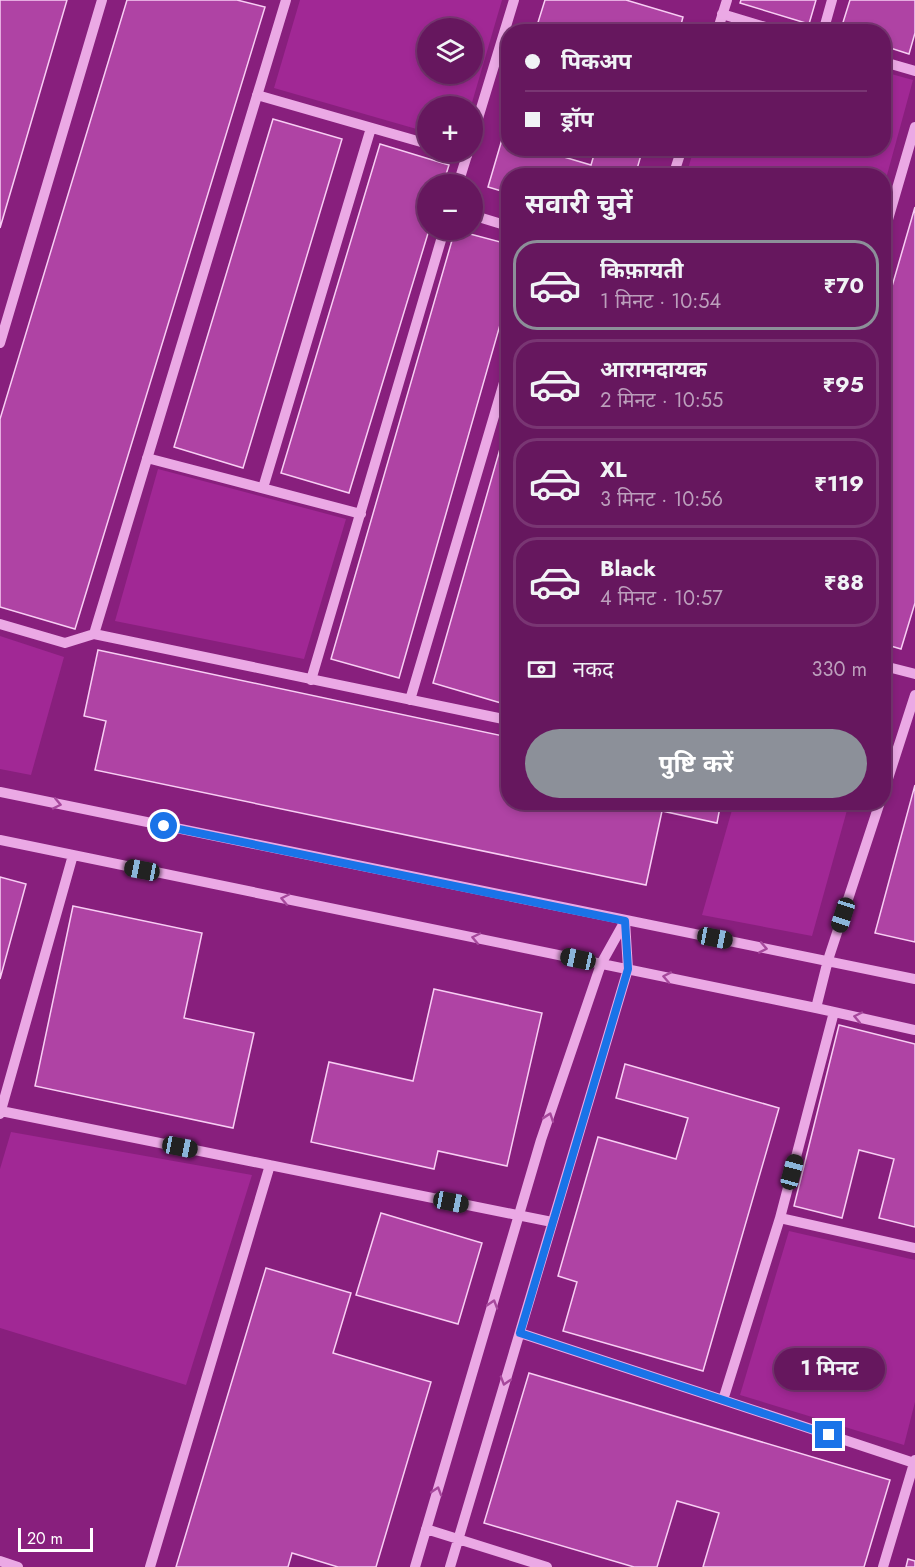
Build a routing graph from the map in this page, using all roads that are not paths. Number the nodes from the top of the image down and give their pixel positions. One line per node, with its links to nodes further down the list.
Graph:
1 (102, 0): 23 (street)
2 (286, 0): 14 (street)
3 (514, 0): 7 (street)
4 (727, 0): 6 (street)
5 (832, 0): 10 (street)
6 (722, 14): 8 (street); 9 (street)
7 (507, 24)
8 (719, 24)
9 (755, 24)
10 (825, 24)
11 (501, 43): 15 (street)
12 (891, 64): 13 (street)
13 (915, 71)
14 (257, 95): 17 (street); 25 (street)
15 (483, 102)
16 (915, 127): 19 (street)
17 (371, 128): 18 (street); 26 (street)
18 (417, 141)
19 (891, 209)
20 (483, 218): 21 (street)
21 (501, 224)
22 (441, 240): 27 (street)
23 (0, 342)
24 (501, 393): 34 (street)
25 (147, 458): 26 (street); 29 (street)
26 (263, 488): 27 (street)
27 (361, 514): 32 (street)
28 (0, 624): 29 (street)
29 (94, 634): 32 (street)
30 (891, 668): 31 (street)
31 (915, 674)
32 (312, 680): 34 (street)
33 (915, 694): 36 (street)
34 (410, 700): 35 (street)
35 (501, 719)
36 (891, 769)
37 (0, 792): 41 (street, one-way to 41)
38 (877, 810): 42 (street)
39 (0, 840): 40 (street)
40 (73, 855): 43 (street, one-way to 40); 49 (street)
41 (625, 921): 42 (street, one-way to 42); 43 (street); 44 (street)
42 (828, 960): 45 (street); 46 (street)
43 (601, 964): 44 (street); 51 (street, one-way to 43)
44 (628, 969): 46 (street, one-way to 44); 53 (street)
45 (915, 979)
46 (816, 1008): 47 (street)
47 (834, 1012): 48 (street, one-way to 47); 52 (street)
48 (915, 1030)
49 (0, 1113): 50 (street)
50 (270, 1165): 51 (street); 62 (street)
51 (519, 1215): 53 (street); 58 (street, one-way to 51)
52 (780, 1218): 54 (street); 56 (street)
53 (552, 1222): 55 (street)
54 (915, 1248)
55 (520, 1333): 56 (street); 59 (street, one-way to 59)
56 (723, 1400): 57 (street)
57 (914, 1461): 66 (street)
58 (426, 1529): 59 (street); 63 (street)
59 (458, 1539): 64 (street); 65 (street)
60 (0, 1561): 61 (street)
61 (18, 1567)
62 (150, 1567)
63 (415, 1567)
64 (450, 1567)
65 (547, 1567)
66 (883, 1567)

